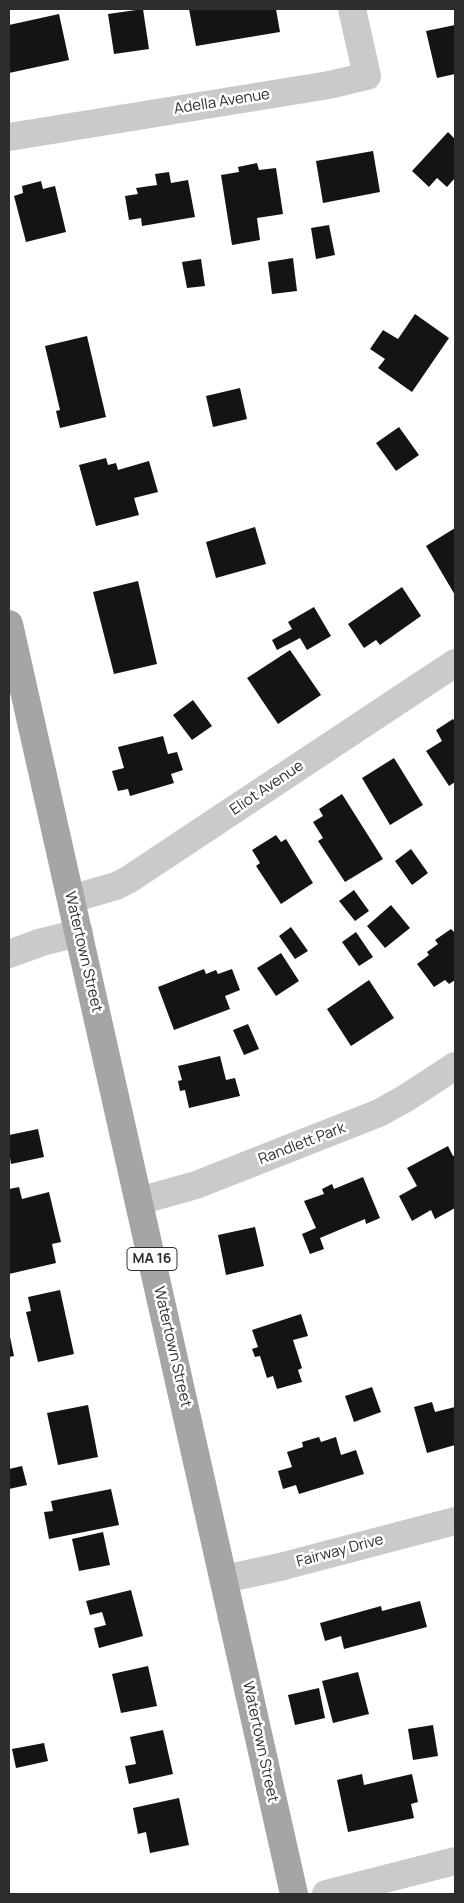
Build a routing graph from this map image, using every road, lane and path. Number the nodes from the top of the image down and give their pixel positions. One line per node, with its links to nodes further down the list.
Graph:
1 (352, 9): 2 (street, Adella Avenue)
2 (9, 137)
3 (9, 624): 5 (main road, Watertown Street / MA 16)
4 (455, 663): 5 (street, Eliot Avenue)
5 (71, 899): 6 (main road, Watertown Street / MA 16)
6 (79, 933): 7 (street); 9 (main road, Watertown Street / MA 16)
7 (9, 954)
8 (455, 1066): 9 (street, Randlett Park)
9 (139, 1201): 11 (main road, Watertown Street / MA 16)
10 (455, 1520): 11 (street, Fairway Drive)
11 (224, 1579): 13 (main road, Watertown Street / MA 16)
12 (455, 1861): 14 (street)
13 (294, 1894)
14 (326, 1894)

